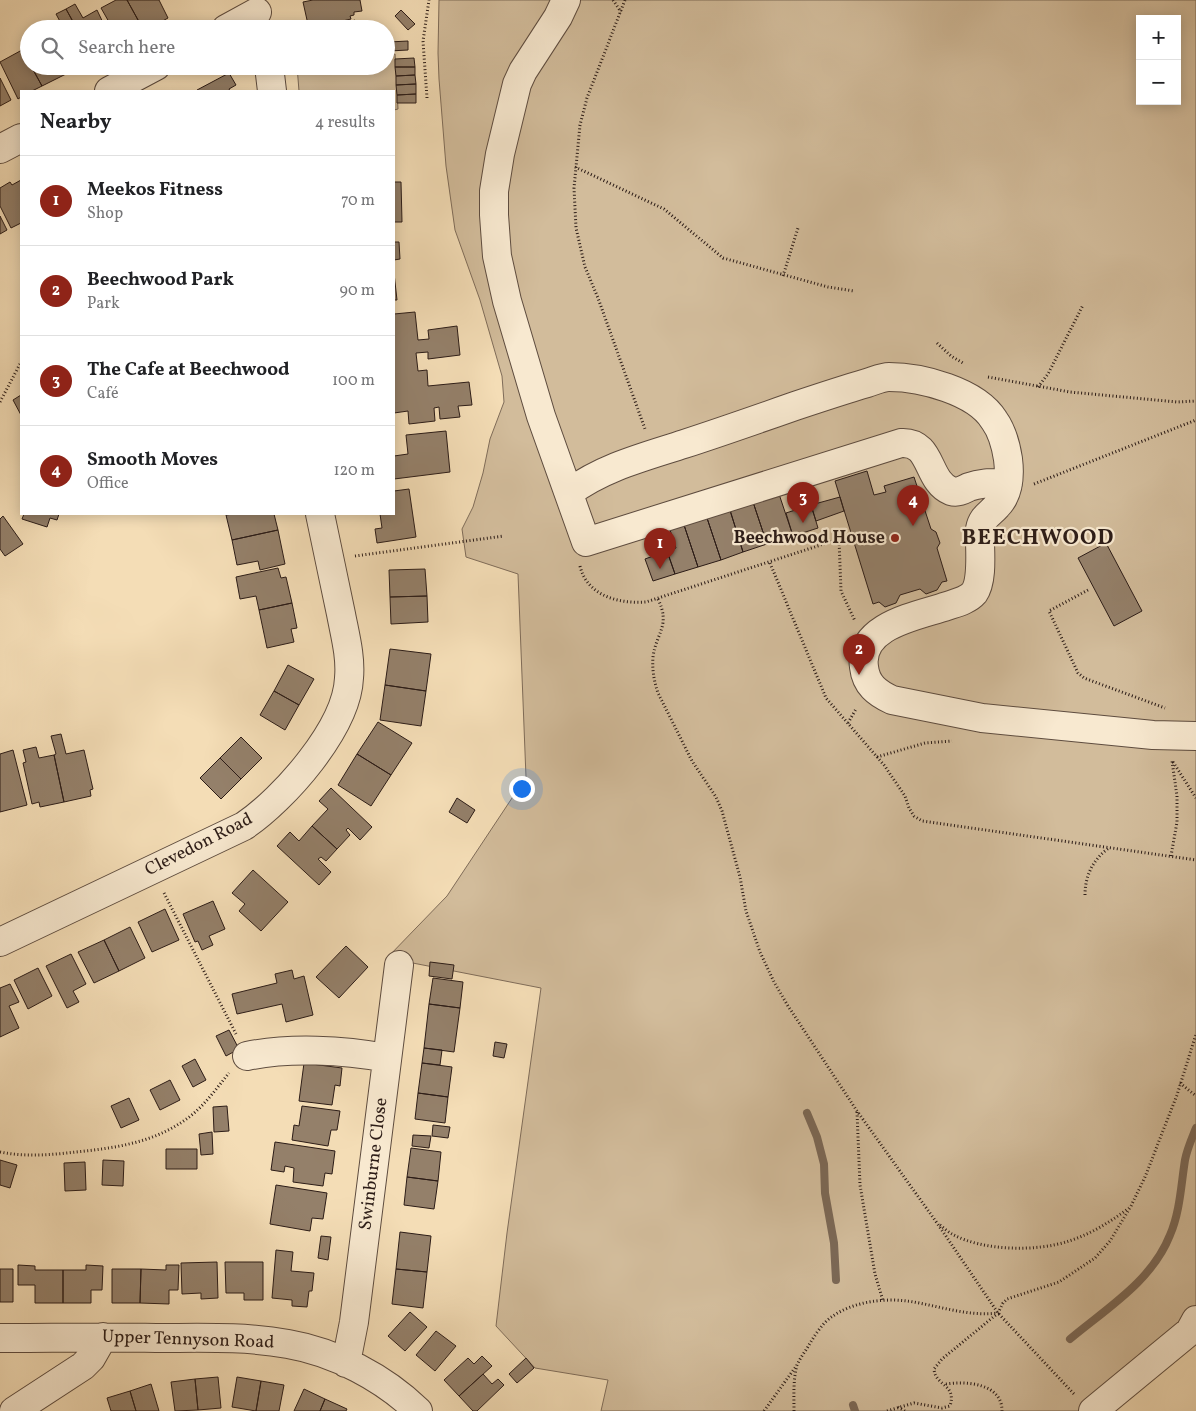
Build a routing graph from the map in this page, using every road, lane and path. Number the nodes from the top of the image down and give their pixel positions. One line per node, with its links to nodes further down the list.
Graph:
1 (429, 0): 12 (path)
2 (566, 0): 30 (street)
3 (613, 0): 5 (path)
4 (625, 0): 5 (path)
5 (621, 12): 15 (path)
6 (257, 14): 7 (street)
7 (245, 20)
8 (139, 75): 10 (street)
9 (270, 75): 11 (street)
10 (111, 90)
11 (272, 90)
12 (427, 98)
13 (20, 139): 14 (street)
14 (0, 150)
15 (575, 167): 17 (path); 28 (path)
16 (798, 228): 17 (path)
17 (783, 276): 18 (path)
18 (854, 291)
19 (1083, 305): 24 (path)
20 (938, 343): 22 (path)
21 (20, 364): 26 (path)
22 (967, 366)
23 (984, 375): 24 (path)
24 (1038, 387): 25 (path)
25 (1196, 401)
26 (0, 402)
27 (1196, 420): 29 (path)
28 (653, 455): 29 (street); 30 (street)
29 (1020, 484): 33 (street); 38 (street)
30 (570, 492): 33 (street)
31 (320, 515): 34 (street, Clevedon Road)
32 (504, 536): 34 (path)
33 (586, 542): 37 (path)
34 (330, 560): 47 (street, Clevedon Road)
35 (770, 562): 37 (path); 38 (path); 44 (path)
36 (1088, 590): 39 (path)
37 (658, 600): 56 (path)
38 (867, 645): 40 (street)
39 (1166, 708)
40 (1153, 735): 41 (street); 42 (path)
41 (1196, 736)
42 (1172, 761): 43 (path); 45 (path)
43 (1196, 798)
44 (1109, 848): 45 (path); 48 (path)
45 (1171, 856): 46 (path)
46 (1196, 860)
47 (152, 870): 49 (street, Clevedon Road); 52 (path)
48 (1085, 895)
49 (0, 942)
50 (399, 965): 53 (street, Swinburne Close)
51 (1196, 1034): 54 (path)
52 (247, 1056): 53 (street); 57 (path)
53 (386, 1058): 65 (street, Swinburne Close)
54 (1180, 1083): 55 (path); 58 (path)
55 (1196, 1096)
56 (857, 1111): 59 (path); 60 (path)
57 (0, 1152)
58 (1131, 1206): 59 (path); 61 (path)
59 (937, 1223): 61 (path)
60 (883, 1301): 61 (path); 66 (path)
61 (998, 1314): 67 (path); 68 (path)
62 (1196, 1320): 68 (street)
63 (103, 1337): 64 (street, Upper Tennyson Road); 65 (street, Upper Tennyson Road); 70 (street)
64 (0, 1338)
65 (346, 1363): 71 (street, Upper Tennyson Road)
66 (798, 1363): 72 (path); 73 (path)
67 (946, 1384): 69 (path); 76 (path)
68 (1086, 1405)
69 (898, 1407): 74 (path); 75 (path)
70 (14, 1411)
71 (418, 1411)
72 (764, 1411)
73 (794, 1411)
74 (887, 1411)
75 (905, 1411)
76 (1002, 1411)

